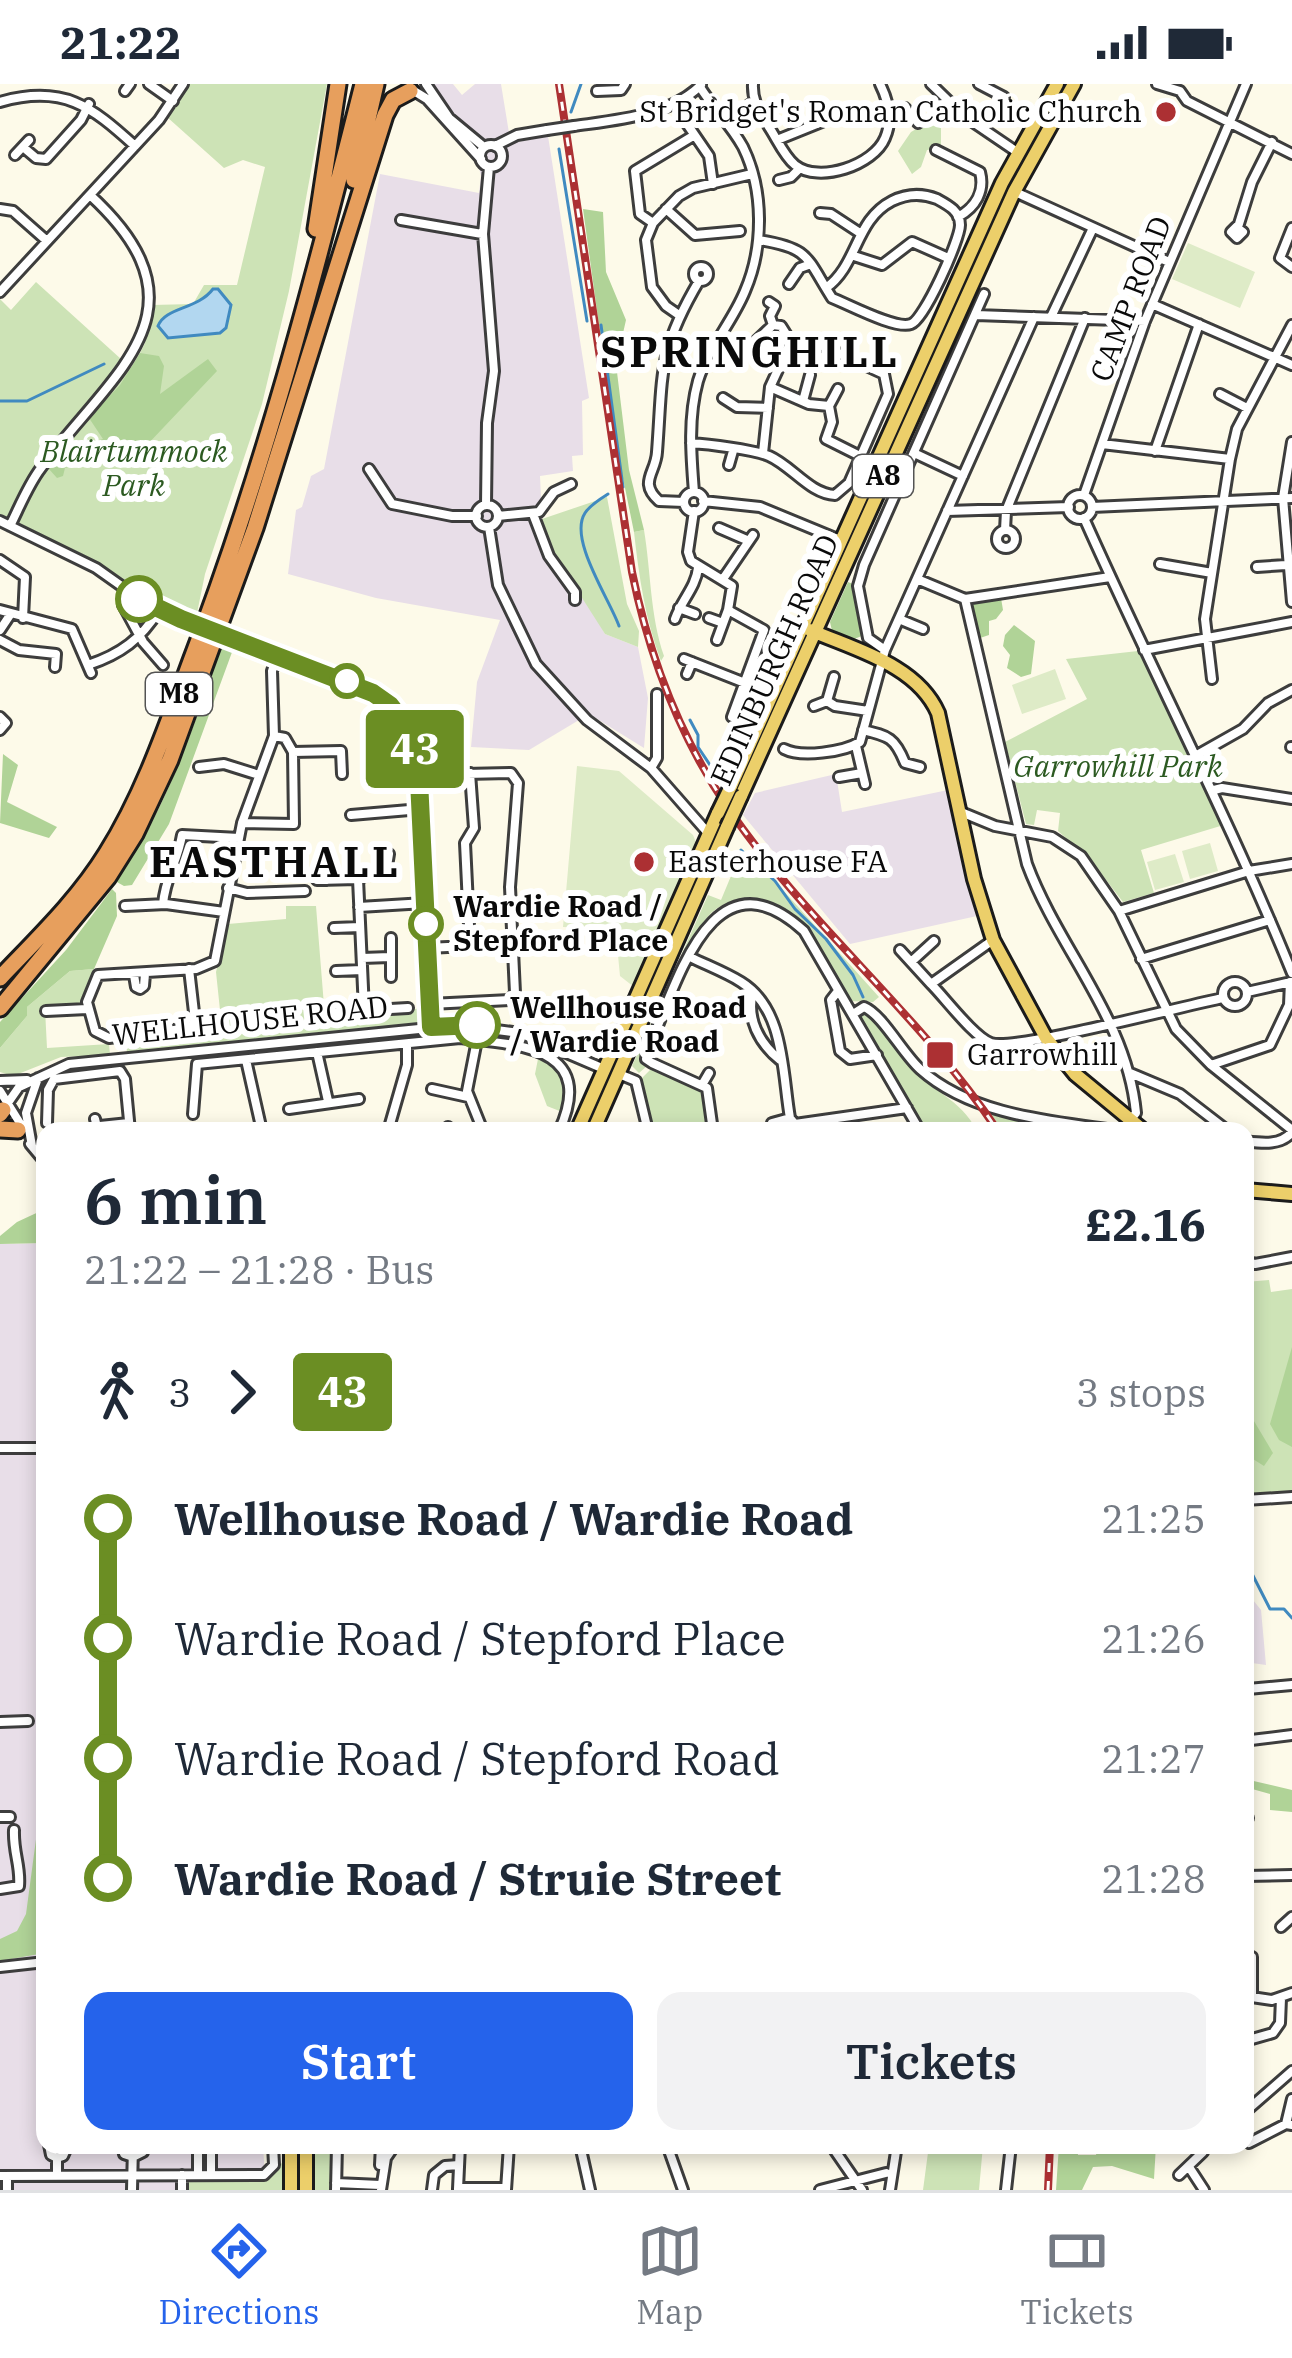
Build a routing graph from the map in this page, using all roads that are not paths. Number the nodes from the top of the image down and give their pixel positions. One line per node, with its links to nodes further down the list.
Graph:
1 (149, 84): 22 (street)
2 (183, 84): 22 (street)
3 (338, 84): 90 (highway)
4 (363, 84): 90 (highway, M8)
5 (376, 84): 90 (highway, M8)
6 (625, 84): 20 (street)
7 (753, 84): 23 (street)
8 (880, 84): 26 (street)
9 (931, 84): 40 (street)
10 (979, 84): 21 (street)
11 (1057, 84): 40 (main road, EDINBURGH ROAD / A8)
12 (1074, 84): 40 (main road, EDINBURGH ROAD / A8)
13 (1157, 84): 17 (street)
14 (1246, 84): 31 (street, CAMP ROAD)
15 (701, 86): 29 (street); 37 (street, bridge)
16 (415, 87): 37 (street); 41 (street); 90 (highway, M8)
17 (1180, 87): 31 (street)
18 (20, 88): 19 (street); 24 (street)
19 (64, 88): 25 (street)
20 (597, 91)
21 (1004, 97)
22 (173, 101): 35 (street)
23 (754, 102): 29 (street); 33 (street)
24 (0, 103)
25 (89, 104): 35 (street); 36 (street)
26 (888, 108): 30 (street); 43 (street)
27 (839, 115): 33 (street)
28 (682, 118): 32 (street)
29 (727, 122): 44 (street)
30 (919, 123)
31 (1230, 123): 34 (street); 66 (street, CAMP ROAD)
32 (693, 136): 46 (street); 55 (street)
33 (777, 140): 43 (street)
34 (1272, 142): 39 (street); 57 (street)
35 (135, 146): 48 (street)
36 (22, 147)
37 (490, 147): 41 (street); 42 (street)
38 (936, 150): 53 (street)
39 (1292, 154)
40 (1023, 155): 47 (main road, EDINBURGH ROAD / A8); 49 (main road, EDINBURGH ROAD / A8)
41 (481, 159): 42 (street)
42 (489, 166): 61 (street)
43 (799, 169): 45 (street)
44 (753, 174): 46 (street); 62 (street)
45 (778, 180)
46 (713, 184): 51 (street)
47 (1014, 192): 49 (main road, EDINBURGH ROAD / A8); 56 (street)
48 (90, 195): 63 (street); 129 (street)
49 (1000, 205): 85 (main road, EDINBURGH ROAD / A8)
50 (0, 209): 63 (street)
51 (666, 209): 55 (street); 59 (street)
52 (828, 211): 60 (street)
53 (958, 217): 60 (street); 65 (street)
54 (401, 220): 61 (street)
55 (653, 223): 76 (street)
56 (1093, 227): 66 (street); 79 (street)
57 (1238, 227)
58 (1292, 228): 68 (street)
59 (740, 232)
60 (860, 233): 64 (street)
61 (483, 234): 119 (street)
62 (759, 240): 67 (street); 101 (street)
63 (46, 241): 72 (street)
64 (854, 256): 65 (street); 71 (street)
65 (948, 258): 71 (street)
66 (1169, 262): 75 (street, CAMP ROAD)
67 (812, 263): 70 (street); 71 (street)
68 (1292, 267)
69 (699, 281): 76 (street)
70 (789, 284)
71 (826, 288)
72 (0, 292)
73 (984, 294): 77 (street, EDINBURGH ROAD)
74 (769, 302): 83 (street)
75 (1152, 304): 81 (street, CAMP ROAD); 82 (street)
76 (679, 315): 118 (street)
77 (976, 315): 78 (street); 85 (street, EDINBURGH ROAD)
78 (1034, 317): 79 (street); 111 (street)
79 (1051, 317): 80 (street)
80 (1084, 318): 81 (street); 123 (street)
81 (1145, 321): 102 (street, CAMP ROAD)
82 (1199, 324): 87 (street); 104 (street)
83 (773, 325): 86 (street); 89 (street)
84 (1292, 325): 87 (street)
85 (944, 344): 106 (street, EDINBURGH ROAD); 133 (main road, EDINBURGH ROAD / A8)
86 (793, 345): 89 (street); 107 (street)
87 (1276, 356): 88 (street); 99 (street)
88 (1292, 364)
89 (777, 366): 92 (street)
90 (295, 375): 239 (highway, M8); 248 (highway, M8)
91 (810, 375): 96 (street)
92 (770, 387): 96 (street); 98 (street)
93 (838, 389): 97 (street)
94 (1220, 394): 99 (street)
95 (723, 398): 98 (street)
96 (803, 401): 97 (street)
97 (829, 406): 107 (street)
98 (768, 408): 105 (street)
99 (1247, 408): 108 (street)
100 (1292, 442): 115 (street)
101 (691, 443): 103 (street); 113 (street)
102 (1102, 444): 104 (street); 114 (street, CAMP ROAD)
103 (733, 451): 105 (street); 109 (street)
104 (1155, 451): 108 (street)
105 (763, 453): 107 (street)
106 (914, 453): 111 (street); 167 (street, EDINBURGH ROAD)
107 (861, 456)
108 (1230, 459): 117 (street)
109 (729, 465)
110 (369, 470): 126 (street)
111 (963, 476): 122 (street)
112 (571, 484): 125 (street)
113 (694, 492): 116 (street); 118 (street)
114 (1084, 496): 120 (street); 121 (street)
115 (1287, 498): 117 (street); 136 (street)
116 (704, 501): 124 (street); 133 (street)
117 (1223, 501): 121 (street); 139 (street)
118 (684, 502): 124 (street)
119 (486, 505): 126 (street); 127 (street)
120 (1069, 506): 123 (street); 128 (street)
121 (1092, 507): 128 (street)
122 (947, 511): 123 (street); 142 (street)
123 (1006, 511): 131 (street)
124 (694, 512): 138 (street)
125 (533, 514): 127 (street); 144 (street)
126 (476, 516): 130 (street)
127 (498, 516): 130 (street)
128 (1084, 518): 140 (street)
129 (5, 523): 148 (street)
130 (489, 527): 190 (street)
131 (1005, 530)
132 (722, 533): 141 (street)
133 (846, 543): 160 (main road, EDINBURGH ROAD / A8)
134 (0, 560): 152 (street)
135 (1160, 564): 139 (street)
136 (1286, 565): 137 (street); 145 (street)
137 (1257, 567)
138 (698, 568): 141 (street); 147 (street)
139 (1212, 574): 161 (street)
140 (1110, 577): 143 (street); 165 (street)
141 (722, 579): 149 (street)
142 (916, 579): 143 (street); 154 (street)
143 (965, 599): 205 (street)
144 (575, 600)
145 (1292, 602)
146 (123, 605): 162 (street)
147 (679, 608): 151 (street); 155 (street)
148 (159, 610): 162 (street); 166 (street, bridge)
149 (728, 610): 157 (street); 173 (street)
150 (5, 612): 152 (street); 159 (street)
151 (695, 614)
152 (23, 618): 162 (street)
153 (709, 618): 157 (street)
154 (899, 619): 158 (street); 167 (street)
155 (675, 620)
156 (1292, 622): 161 (street)
157 (723, 623): 164 (street)
158 (922, 629)
159 (0, 630)
160 (809, 630): 167 (main road); 199 (main road, EDINBURGH ROAD / A8)
161 (1207, 636): 165 (street); 172 (street)
162 (141, 637): 168 (street)
163 (0, 640): 169 (street)
164 (717, 640)
165 (1144, 650): 187 (street)
166 (278, 653): 183 (street); 195 (street)
167 (883, 655): 178 (street); 202 (main road)
168 (163, 665)
169 (55, 667)
170 (687, 674): 173 (street)
171 (834, 677): 176 (street)
172 (1212, 680)
173 (746, 683): 180 (street)
174 (1292, 690): 187 (street)
175 (657, 694): 190 (street)
176 (827, 701): 177 (street); 178 (street)
177 (814, 706)
178 (868, 711): 182 (street)
179 (0, 717): 181 (street)
180 (732, 717)
181 (0, 730)
182 (863, 730): 184 (street); 189 (street)
183 (274, 736): 186 (street); 194 (street)
184 (856, 746): 185 (street); 192 (street)
185 (784, 749)
186 (293, 752): 193 (street); 204 (street)
187 (1197, 755): 198 (street)
188 (199, 767): 194 (street)
189 (920, 767)
190 (651, 768): 206 (street)
191 (470, 773): 195 (street); 227 (street); 228 (street)
192 (862, 773): 196 (street); 197 (street)
193 (342, 774)
194 (260, 775): 204 (street)
195 (419, 775): 201 (street)
196 (839, 777)
197 (865, 784)
198 (1214, 790): 200 (street); 211 (street)
199 (736, 791): 206 (main road, EDINBURGH ROAD / A8, bridge); 206 (main road, EDINBURGH ROAD / A8, bridge)
200 (1292, 799)
201 (421, 809): 203 (street); 215 (street)
202 (960, 812): 205 (street); 225 (main road)
203 (351, 815)
204 (242, 823): 207 (street)
205 (1020, 832): 219 (street); 259 (street)
206 (719, 834): 246 (main road, EDINBURGH ROAD / A8)
207 (238, 838): 213 (street); 216 (street)
208 (326, 853): 212 (street)
209 (388, 854): 212 (street)
210 (1292, 864): 211 (street)
211 (1249, 871): 219 (street); 221 (street)
212 (358, 879): 218 (street)
213 (229, 887): 214 (street); 220 (street)
214 (305, 891)
215 (425, 903): 218 (street); 229 (street)
216 (163, 904): 217 (street); 220 (street)
217 (125, 906)
218 (359, 907): 222 (street)
219 (1119, 911): 234 (street)
220 (224, 912): 236 (street)
221 (1270, 920): 234 (street); 241 (street)
222 (360, 927): 223 (street); 233 (street)
223 (334, 928)
224 (391, 938): 231 (street)
225 (993, 940): 242 (street); 261 (main road)
226 (934, 941): 235 (street)
227 (512, 944): 228 (street); 249 (street)
228 (470, 946): 229 (street)
229 (427, 948): 249 (street)
230 (900, 950): 235 (street)
231 (391, 957): 233 (street); 240 (street)
232 (690, 957): 243 (street); 244 (street); 250 (street)
233 (362, 958): 237 (street)
234 (1142, 959): 254 (street)
235 (911, 962): 242 (street)
236 (189, 969): 252 (street); 252 (street)
237 (362, 970): 238 (street); 253 (street)
238 (336, 971)
239 (0, 977)
240 (392, 977)
241 (1292, 979): 245 (street); 269 (street)
242 (931, 984): 261 (street)
243 (838, 991): 258 (street); 265 (street)
244 (753, 992): 267 (street); 267 (street)
245 (1246, 992): 247 (street); 247 (street)
246 (644, 998): 270 (main road, EDINBURGH ROAD / A8); 273 (main road, EDINBURGH ROAD / A8)
247 (1223, 998): 254 (street)
248 (0, 1004)
249 (430, 1004): 260 (street)
250 (668, 1004): 257 (street); 276 (street)
251 (408, 1008): 253 (street)
252 (87, 1009): 255 (street)
253 (364, 1010): 256 (street)
254 (1166, 1010): 259 (street); 269 (street)
255 (46, 1011)
256 (338, 1012)
257 (693, 1014)
258 (853, 1014): 265 (street); 302 (street)
259 (1112, 1022): 261 (street); 272 (street)
260 (431, 1027): 268 (street, WELLHOUSE ROAD); 274 (street, WELLHOUSE ROAD)
261 (1046, 1038): 303 (main road)
262 (477, 1040): 263 (street); 280 (street); 293 (street)
263 (406, 1044): 264 (street); 291 (street)
264 (317, 1052): 266 (street); 282 (street)
265 (877, 1055): 283 (street)
266 (246, 1060): 285 (street); 290 (street)
267 (781, 1061): 287 (street)
268 (587, 1062): 270 (street, WELLHOUSE ROAD); 277 (street)
269 (1211, 1065): 306 (street)
270 (604, 1070): 273 (main road); 277 (main road, EDINBURGH ROAD / A8)
271 (709, 1073): 276 (street)
272 (1130, 1073): 304 (street); 305 (street)
273 (619, 1074): 295 (main road, EDINBURGH ROAD / A8); 296 (street)
274 (39, 1075): 275 (street); 286 (street, WELLHOUSE ROAD); 308 (street)
275 (0, 1081)
276 (703, 1085): 297 (street)
277 (596, 1088): 294 (main road, EDINBURGH ROAD / A8)
278 (432, 1089): 280 (street)
279 (0, 1091): 286 (street)
280 (467, 1097): 292 (street)
281 (359, 1099): 282 (street)
282 (328, 1101): 284 (street)
283 (907, 1108): 300 (street); 301 (street)
284 (290, 1109)
285 (193, 1114)
286 (5, 1116): 308 (street); 308 (street)
287 (790, 1118): 298 (street); 299 (street)
288 (47, 1122): 289 (street)
289 (129, 1122)
290 (260, 1122)
291 (391, 1122)
292 (479, 1122)
293 (563, 1122)
294 (581, 1122)
295 (597, 1122)
296 (646, 1122)
297 (712, 1122)
298 (778, 1122)
299 (798, 1122)
300 (815, 1122)
301 (915, 1122)
302 (1092, 1122)
303 (1122, 1122)
304 (1126, 1122)
305 (1216, 1122)
306 (1292, 1131): 307 (street)
307 (1254, 1142)
308 (32, 1146): 309 (street)
309 (36, 1151)
310 (1254, 1191): 311 (main road)
311 (1292, 1195)
312 (1292, 1257): 313 (street)
313 (1254, 1264)
314 (0, 1448): 315 (street)
315 (36, 1448)
316 (1292, 1497): 317 (street)
317 (1254, 1499)
318 (1292, 1685): 319 (street)
319 (1254, 1688)
320 (28, 1721): 321 (street)
321 (0, 1722)
322 (1292, 1735): 323 (street)
323 (1254, 1740)
324 (14, 1830): 327 (street)
325 (1292, 1875): 326 (street)
326 (1254, 1876)
327 (0, 1889)
328 (1292, 1916): 329 (street)
329 (1281, 1927)
330 (36, 1963): 331 (street)
331 (0, 1967)
332 (1292, 1993): 334 (street)
333 (1254, 1996): 334 (street)
334 (1280, 1998): 335 (street)
335 (1254, 2038)
336 (1292, 2072): 338 (street)
337 (1292, 2099): 339 (street)
338 (1254, 2104)
339 (1289, 2125): 340 (street)
340 (1254, 2142)
341 (51, 2154): 362 (street)
342 (64, 2154): 362 (street)
343 (124, 2154): 361 (street)
344 (139, 2154): 361 (street)
345 (198, 2154): 369 (street)
346 (211, 2154): 370 (street)
347 (273, 2154): 370 (street)
348 (291, 2154): 381 (main road)
349 (306, 2154): 382 (main road)
350 (337, 2154): 374 (street)
351 (381, 2154): 375 (street)
352 (389, 2154): 375 (street)
353 (460, 2154): 363 (street)
354 (510, 2154): 377 (street)
355 (582, 2154): 384 (street)
356 (670, 2154): 385 (street)
357 (837, 2154): 373 (street)
358 (896, 2154): 387 (street)
359 (1010, 2154): 388 (street)
360 (1201, 2154): 364 (street)
361 (133, 2157): 366 (street)
362 (57, 2158): 367 (street)
363 (459, 2165): 376 (street); 383 (street)
364 (1189, 2166): 371 (street); 389 (street)
365 (886, 2173): 373 (street)
366 (132, 2174): 367 (street); 368 (street); 379 (street)
367 (57, 2175): 372 (street)
368 (182, 2175): 369 (street); 380 (street)
369 (198, 2175): 370 (street)
370 (211, 2175)
371 (1179, 2175)
372 (4, 2176): 378 (street)
373 (859, 2186): 386 (street)
374 (336, 2187): 375 (street)
375 (380, 2188)
376 (458, 2189): 377 (street)
377 (506, 2189)
378 (7, 2190)
379 (132, 2190)
380 (182, 2190)
381 (291, 2190)
382 (306, 2190)
383 (431, 2190)
384 (590, 2190)
385 (683, 2190)
386 (820, 2190)
387 (890, 2190)
388 (1006, 2190)
389 (1204, 2190)

